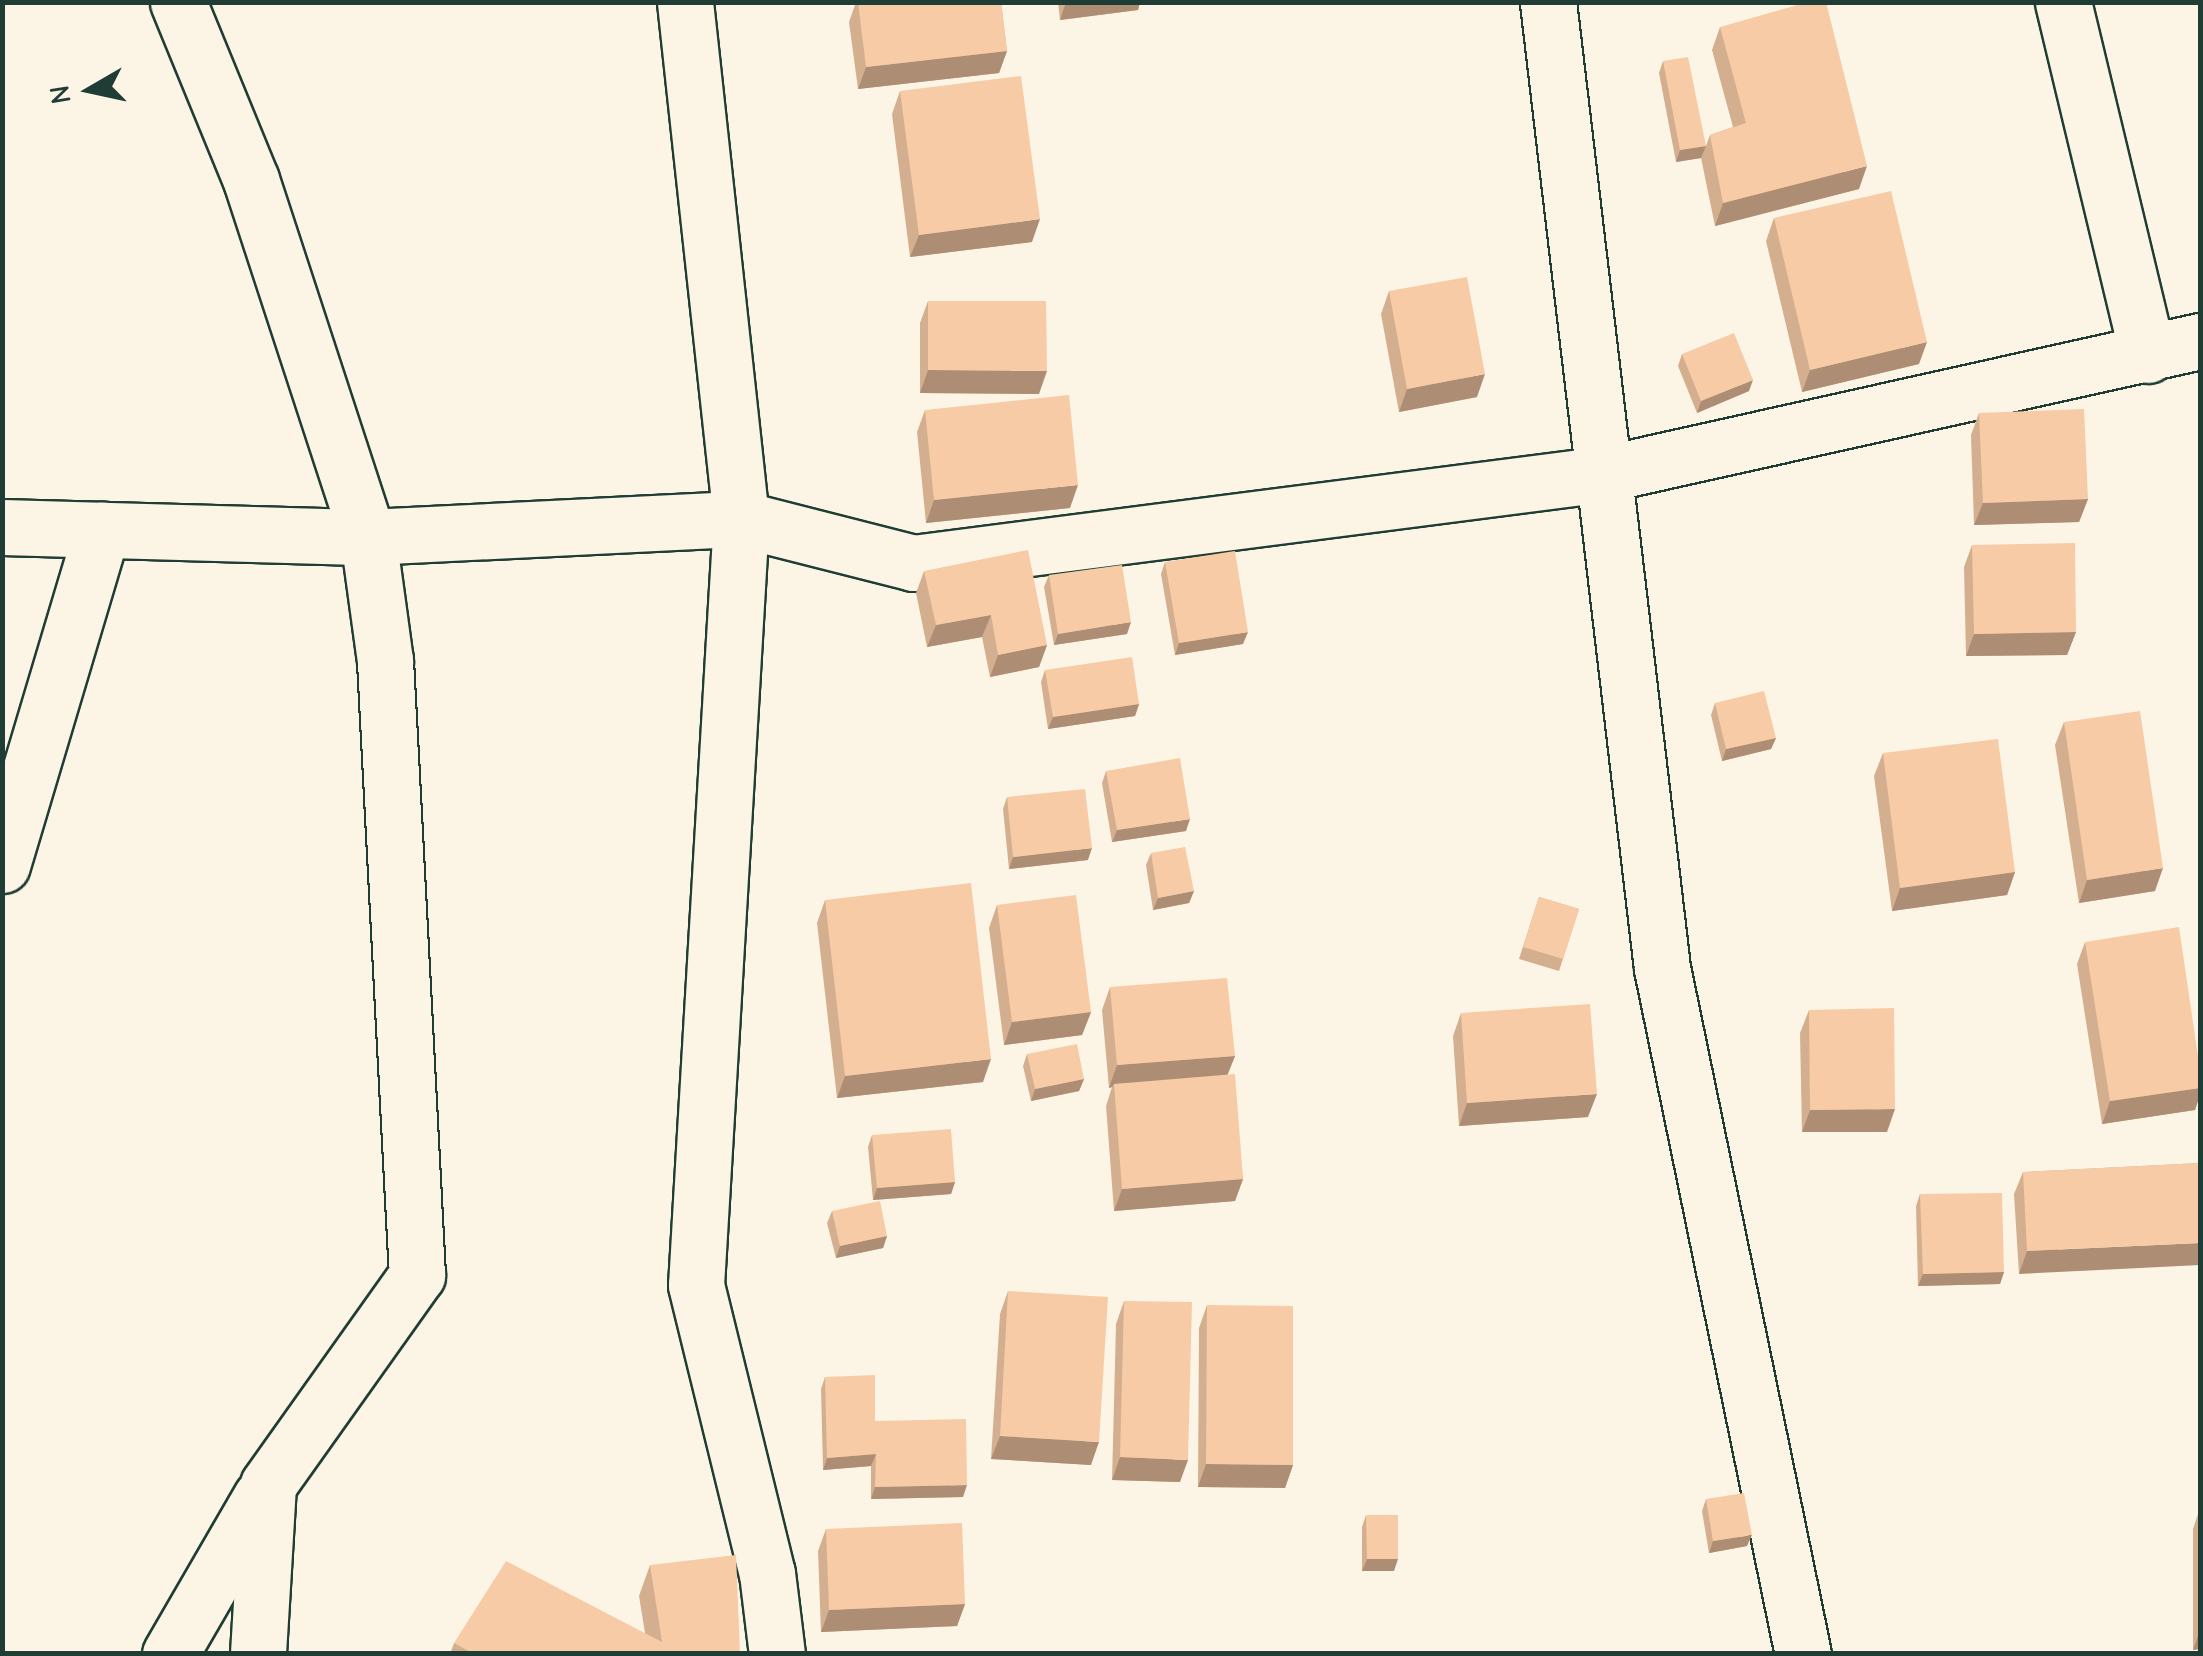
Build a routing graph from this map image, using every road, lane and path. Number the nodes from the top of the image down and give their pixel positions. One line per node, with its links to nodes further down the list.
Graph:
1 (178, 2): 11 (street)
2 (684, 2): 8 (street)
3 (1548, 2): 7 (street)
4 (2063, 2): 6 (street)
5 (2200, 342): 6 (street)
6 (2148, 356): 7 (street)
7 (1604, 474): 8 (street); 17 (street)
8 (741, 519): 11 (street); 16 (street)
9 (2, 527): 10 (street)
10 (102, 530): 11 (street); 12 (street)
11 (368, 538): 13 (street)
12 (2, 865)
13 (268, 1485): 14 (street); 15 (street)
14 (170, 1654)
15 (258, 1654)
16 (777, 1654)
17 (1802, 1654)

